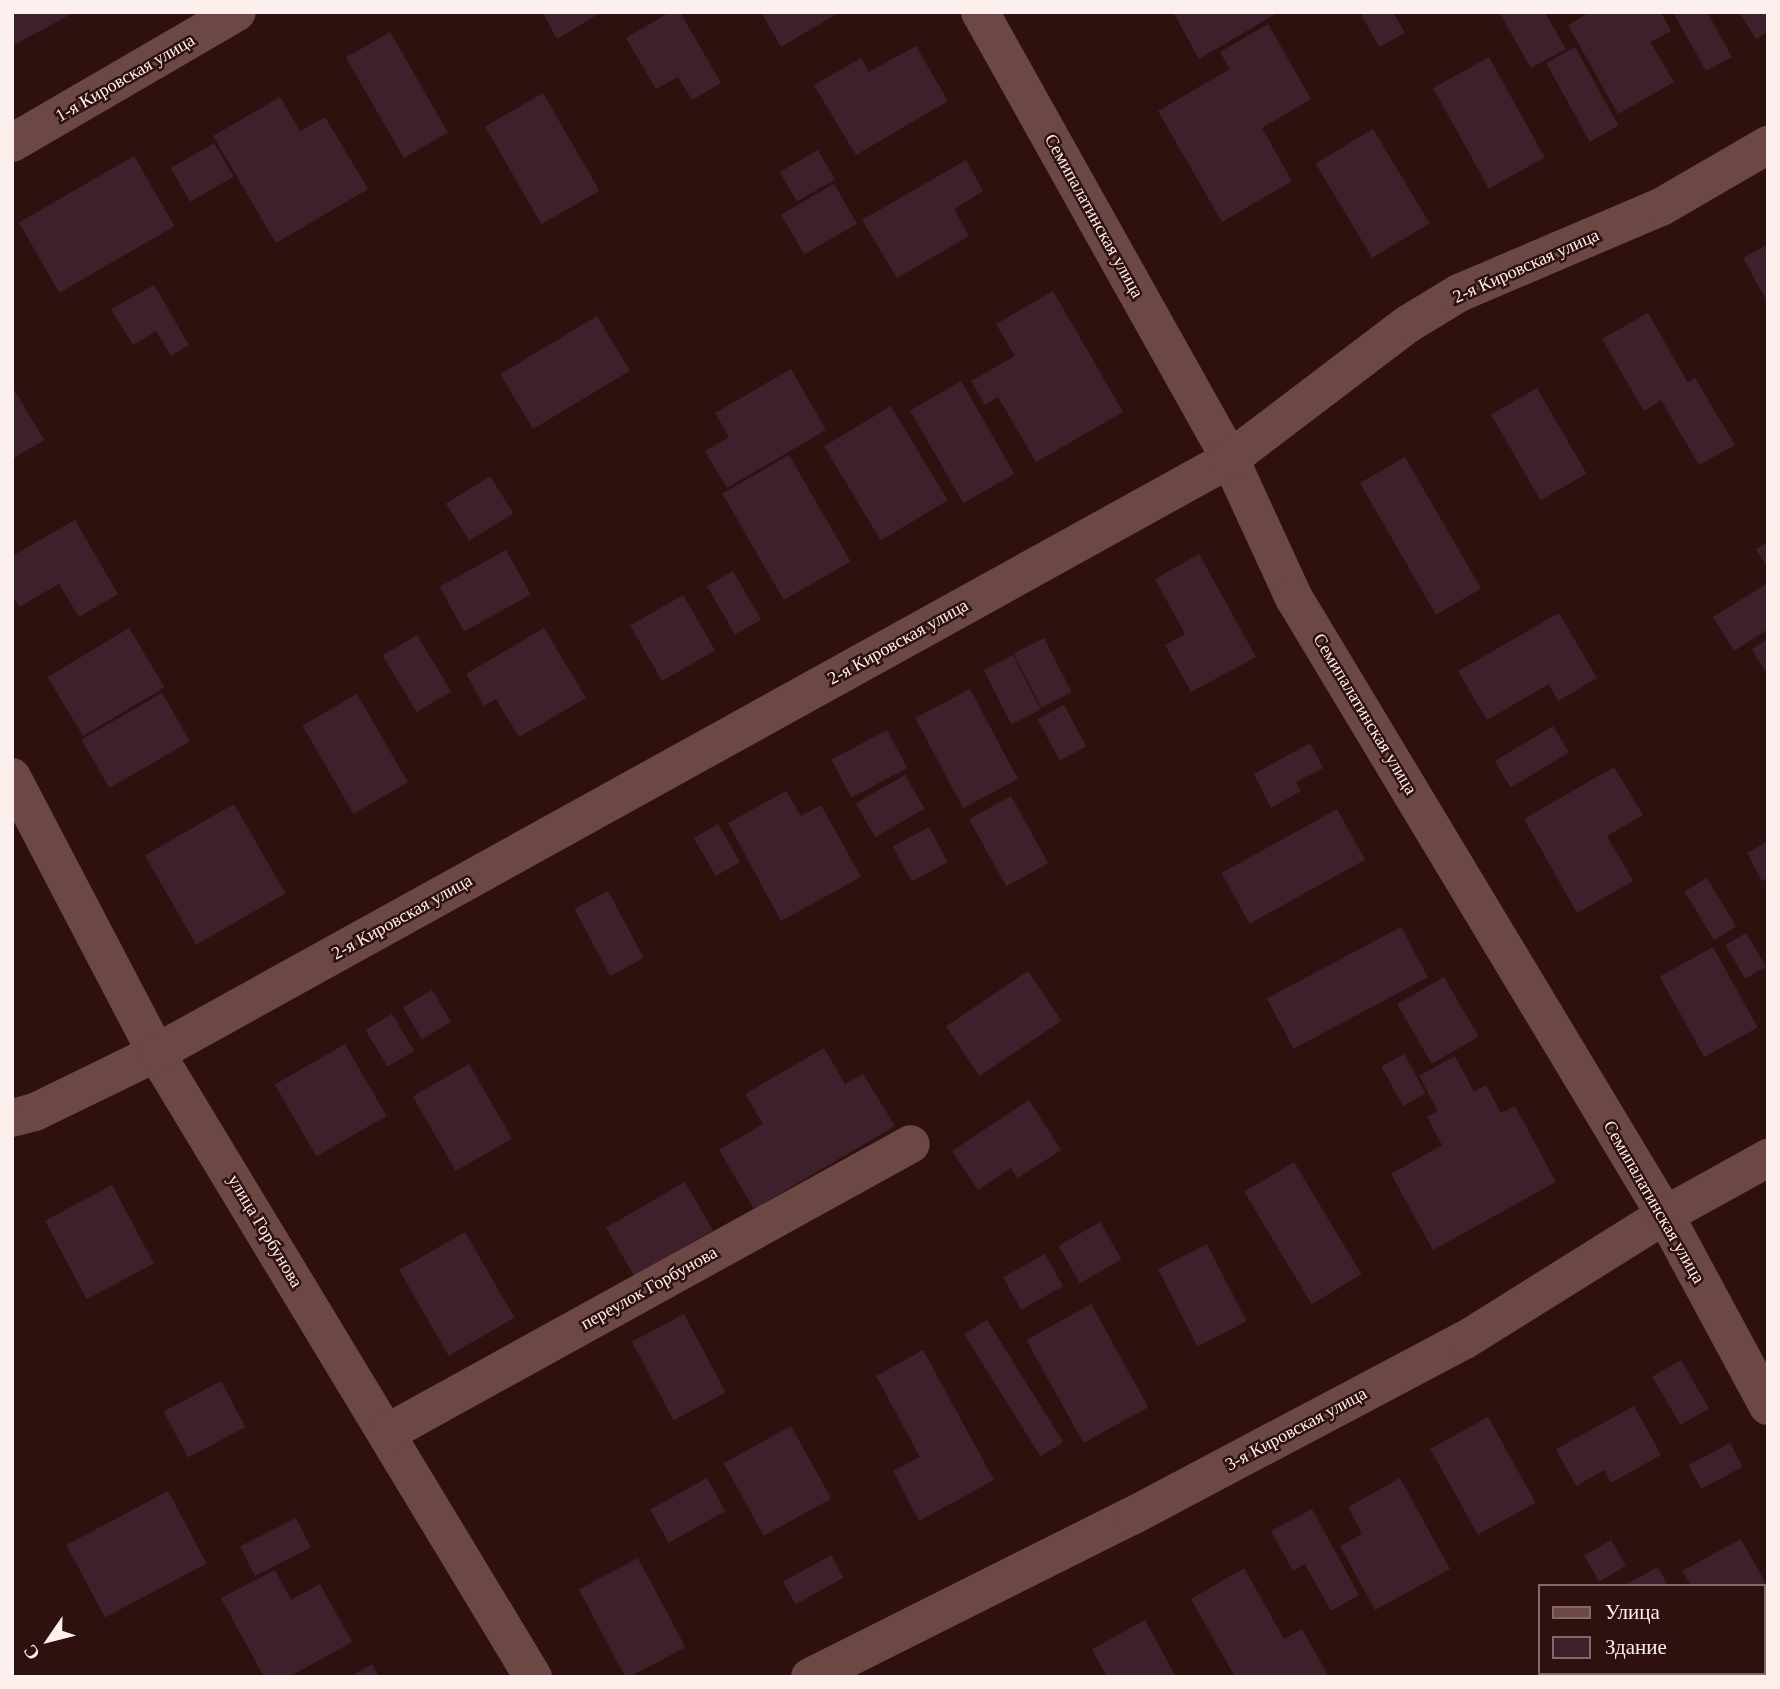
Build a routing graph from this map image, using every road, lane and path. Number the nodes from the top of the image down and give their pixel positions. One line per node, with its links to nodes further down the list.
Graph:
1 (237, 12): 3 (street, 1-я Кировская улица)
2 (980, 12): 5 (street, Семипалатинская улица)
3 (12, 143)
4 (1768, 145): 5 (street, 2-я Кировская улица)
5 (1230, 459): 7 (street, 2-я Кировская улица); 11 (street, Семипалатинская улица)
6 (12, 777): 7 (street, улица Горбунова)
7 (156, 1053): 8 (street, 2-я Кировская улица); 13 (street, улица Горбунова)
8 (12, 1118)
9 (911, 1144): 13 (street, переулок Горбунова)
10 (1768, 1158): 11 (street, 3-я Кировская улица)
11 (1665, 1215): 12 (street, Семипалатинская улица); 15 (street, 3-я Кировская улица)
12 (1768, 1406)
13 (387, 1433): 14 (street, улица Горбунова)
14 (534, 1677)
15 (810, 1677)

